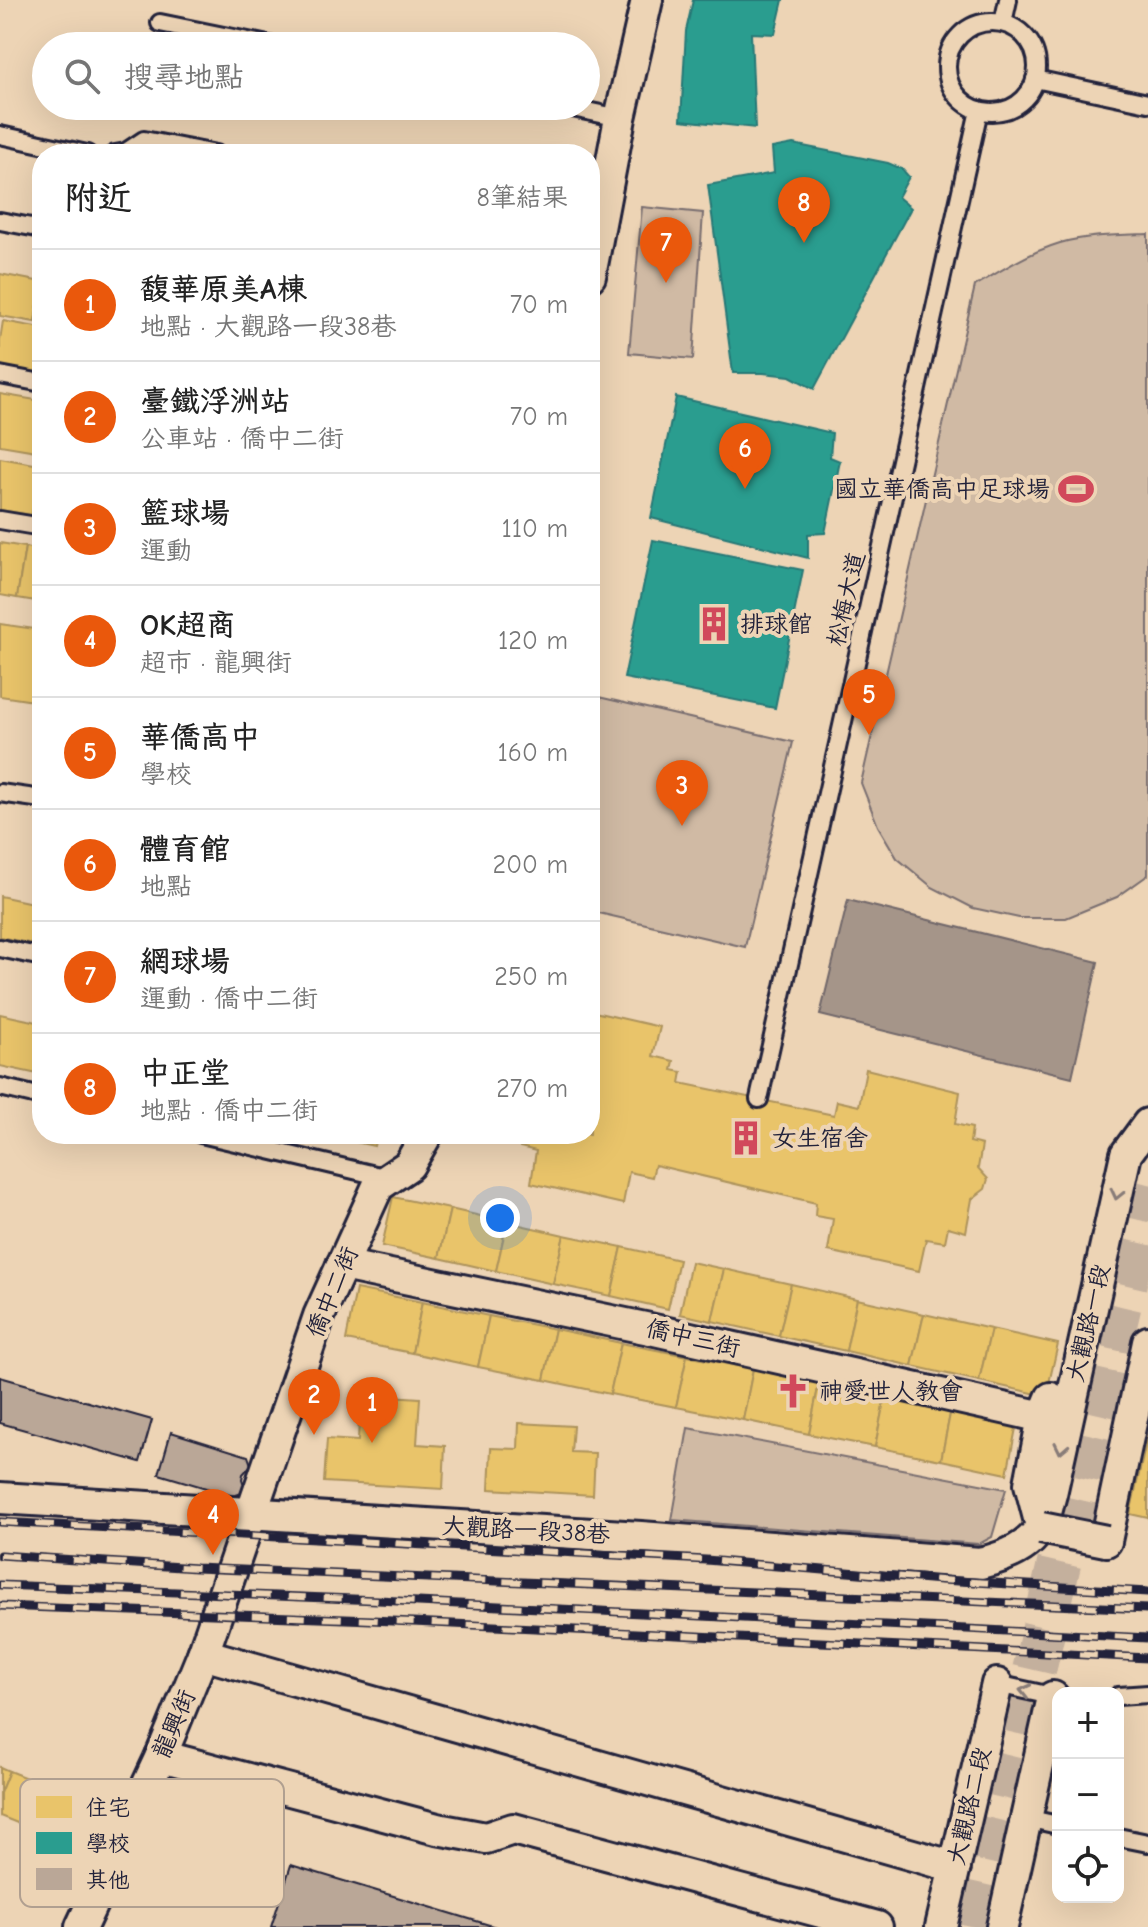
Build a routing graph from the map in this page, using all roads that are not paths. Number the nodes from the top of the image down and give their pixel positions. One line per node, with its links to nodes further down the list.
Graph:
1 (647, 0): 10 (street)
2 (1008, 0): 4 (lane)
3 (160, 23): 5 (lane)
4 (1003, 23): 6 (lane); 8 (lane)
5 (204, 32)
6 (1035, 79): 7 (lane); 8 (lane)
7 (1148, 103)
8 (979, 110): 28 (lane, 松梅大道)
9 (600, 114): 10 (lane)
10 (620, 118): 15 (street)
11 (0, 135): 12 (lane)
12 (41, 144)
13 (138, 144): 14 (lane)
14 (165, 144)
15 (600, 205)
16 (0, 221): 17 (lane)
17 (32, 227)
18 (0, 375): 19 (lane)
19 (32, 381)
20 (0, 520): 21 (lane)
21 (32, 525)
22 (0, 793): 23 (lane)
23 (32, 798)
24 (0, 948): 25 (lane)
25 (32, 955)
26 (0, 1087): 27 (lane)
27 (32, 1095)
28 (759, 1099)
29 (1148, 1124): 35 (street, 大觀路一段, one-way to 35)
30 (244, 1144): 32 (lane)
31 (421, 1144): 32 (street, 僑中二街)
32 (389, 1178): 33 (street, 僑中二街)
33 (342, 1265): 37 (street, 僑中三街); 39 (street, 僑中二街)
34 (1148, 1342): 36 (street)
35 (1082, 1347): 37 (street); 40 (street, 大觀路一段, one-way to 40)
36 (1141, 1407): 40 (street, bridge)
37 (1043, 1417): 40 (street)
38 (0, 1498): 39 (street, 大觀路一段38巷)
39 (252, 1515): 40 (street, 大觀路一段38巷); 41 (street, 龍興街)
40 (1041, 1528)
41 (203, 1654): 45 (street, 龍興街); 53 (street)
42 (997, 1684): 43 (lane, one-way to 42); 53 (street, 大觀路二段)
43 (1052, 1696)
44 (1052, 1713): 49 (street)
45 (161, 1756): 46 (street, 龍興街); 47 (street)
46 (150, 1779)
47 (248, 1779)
48 (284, 1789): 57 (street)
49 (1026, 1818): 50 (lane); 55 (street)
50 (1052, 1824)
51 (1124, 1838): 52 (lane)
52 (1148, 1843)
53 (955, 1867): 58 (street, 大觀路二段)
54 (90, 1907): 56 (street, 龍興街)
55 (1006, 1926)
56 (81, 1927)
57 (877, 1927)
58 (941, 1927)

